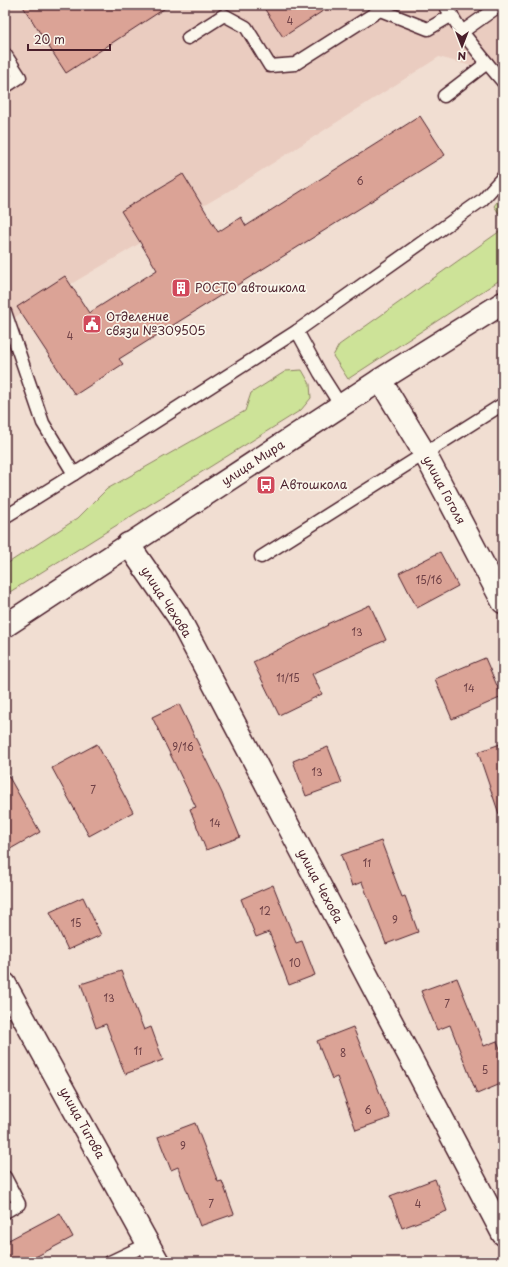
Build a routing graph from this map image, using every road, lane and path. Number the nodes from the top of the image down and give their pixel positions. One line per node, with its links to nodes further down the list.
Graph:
1 (500, 5): 3 (lane)
2 (448, 10): 3 (lane); 4 (lane)
3 (462, 32): 6 (lane)
4 (188, 38)
5 (5, 54): 8 (lane)
6 (487, 63): 7 (lane); 9 (lane)
7 (503, 82)
8 (5, 87)
9 (444, 96)
10 (503, 177): 13 (lane)
11 (503, 303): 14 (street, улица Мира)
12 (5, 312): 18 (lane)
13 (297, 331): 16 (lane); 18 (lane)
14 (380, 380): 16 (street, улица Мира); 17 (street, улица Гоголя)
15 (503, 404): 17 (lane)
16 (341, 406): 20 (street, улица Мира)
17 (425, 454): 21 (lane); 22 (street, улица Гоголя)
18 (74, 474): 19 (lane)
19 (5, 517)
20 (128, 544): 23 (street, улица Мира); 27 (street, улица Чехова)
21 (261, 557)
22 (503, 602)
23 (5, 626)
24 (5, 984): 28 (street, улица Титова)
25 (5, 1177): 26 (lane)
26 (5, 1212)
27 (503, 1234)
28 (153, 1253): 29 (lane)
29 (110, 1262)

